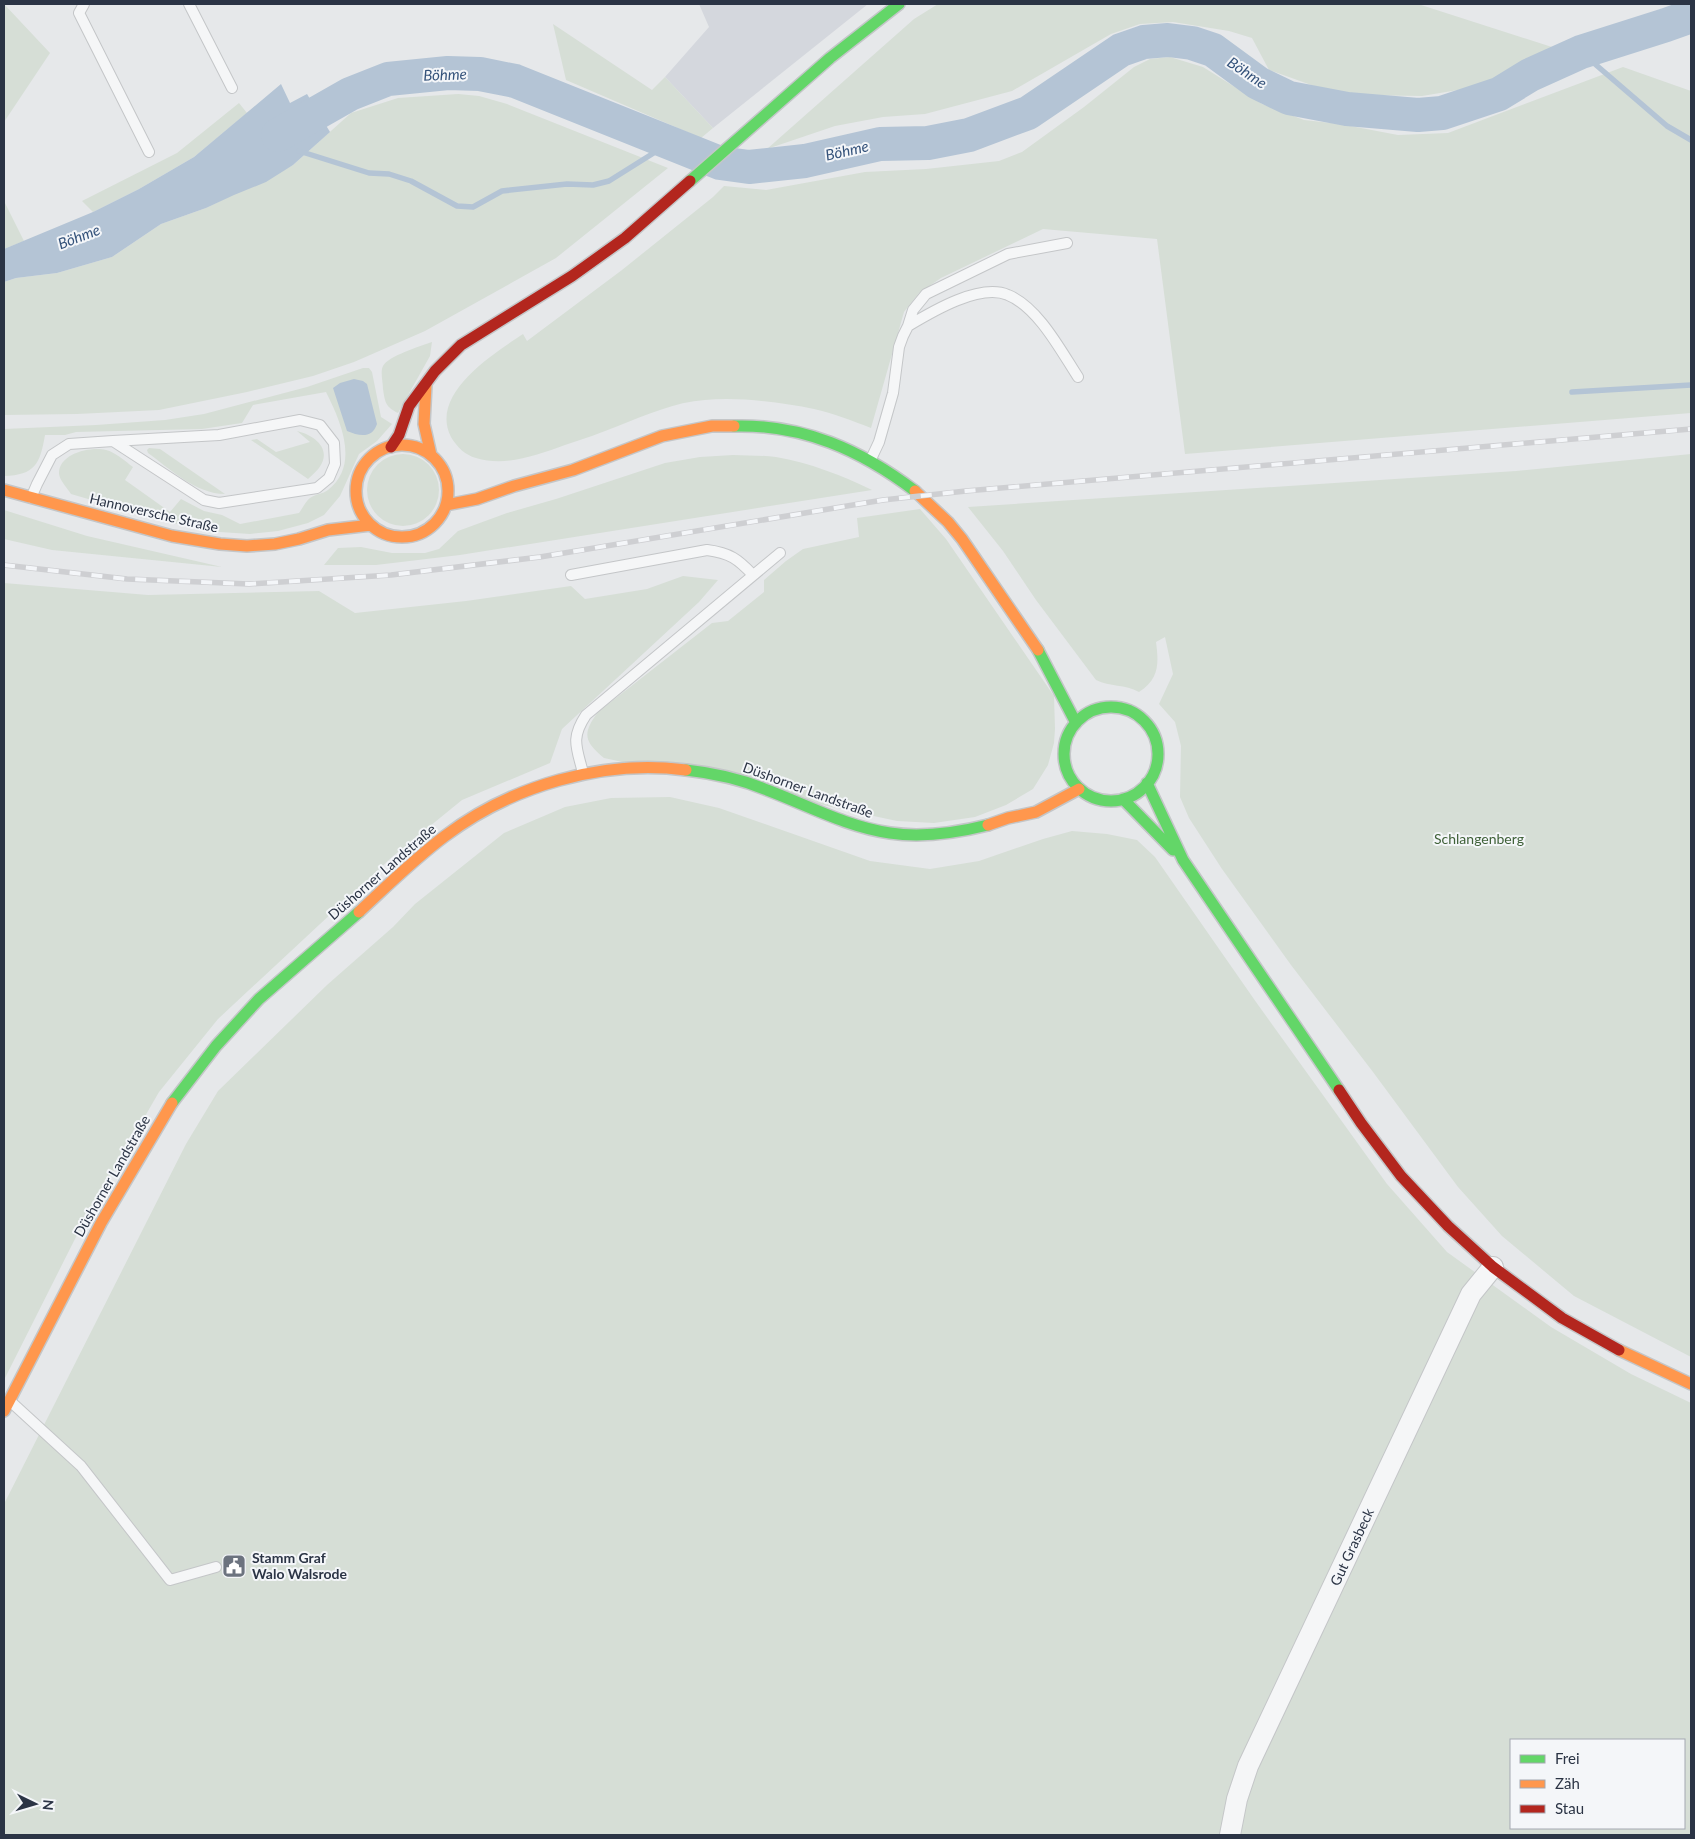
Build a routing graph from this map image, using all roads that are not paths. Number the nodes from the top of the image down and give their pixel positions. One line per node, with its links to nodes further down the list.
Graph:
1 (84, 4): 5 (lane)
2 (189, 4): 4 (lane)
3 (899, 4): 9 (main road)
4 (232, 88)
5 (149, 152)
6 (1067, 243): 7 (lane)
7 (908, 326): 8 (lane); 13 (lane)
8 (1078, 377)
9 (426, 385): 11 (main road); 12 (main road)
10 (114, 441): 10 (lane); 18 (lane)
11 (391, 447): 12 (main road); 17 (main road)
12 (431, 456): 19 (main road)
13 (871, 460): 15 (main road); 27 (main road)
14 (484, 483): 15 (main road)
15 (513, 486): 19 (main road)
16 (4, 490): 18 (main road, Hannoversche Straße)
17 (356, 495): 20 (main road); 22 (main road)
18 (31, 498): 23 (main road, Hannoversche Straße)
19 (446, 505): 22 (main road)
20 (349, 507)
21 (338, 518): 23 (main road)
22 (371, 525): 23 (main road, Hannoversche Straße)
23 (328, 530)
24 (780, 553): 25 (lane)
25 (753, 575): 26 (lane); 33 (lane)
26 (571, 576)
27 (1038, 650): 28 (main road); 31 (main road)
28 (1068, 682)
29 (1085, 700): 30 (main road)
30 (1094, 711): 31 (main road); 35 (main road)
31 (1076, 723): 32 (main road)
32 (1066, 770): 34 (main road); 36 (main road)
33 (583, 774): 39 (main road, Düshorner Landstraße); 43 (main road, Düshorner Landstraße)
34 (1055, 779)
35 (1148, 783): 37 (main road); 40 (main road)
36 (1079, 789): 37 (main road); 39 (main road, Düshorner Landstraße)
37 (1123, 799): 40 (main road)
38 (1029, 801): 39 (main road, Düshorner Landstraße)
39 (1008, 818)
40 (1183, 860): 41 (main road)
41 (1492, 1266): 42 (main road); 45 (street, Gut Grasbeck)
42 (1691, 1384)
43 (6, 1405): 44 (lane)
44 (216, 1567)
45 (1230, 1835)

